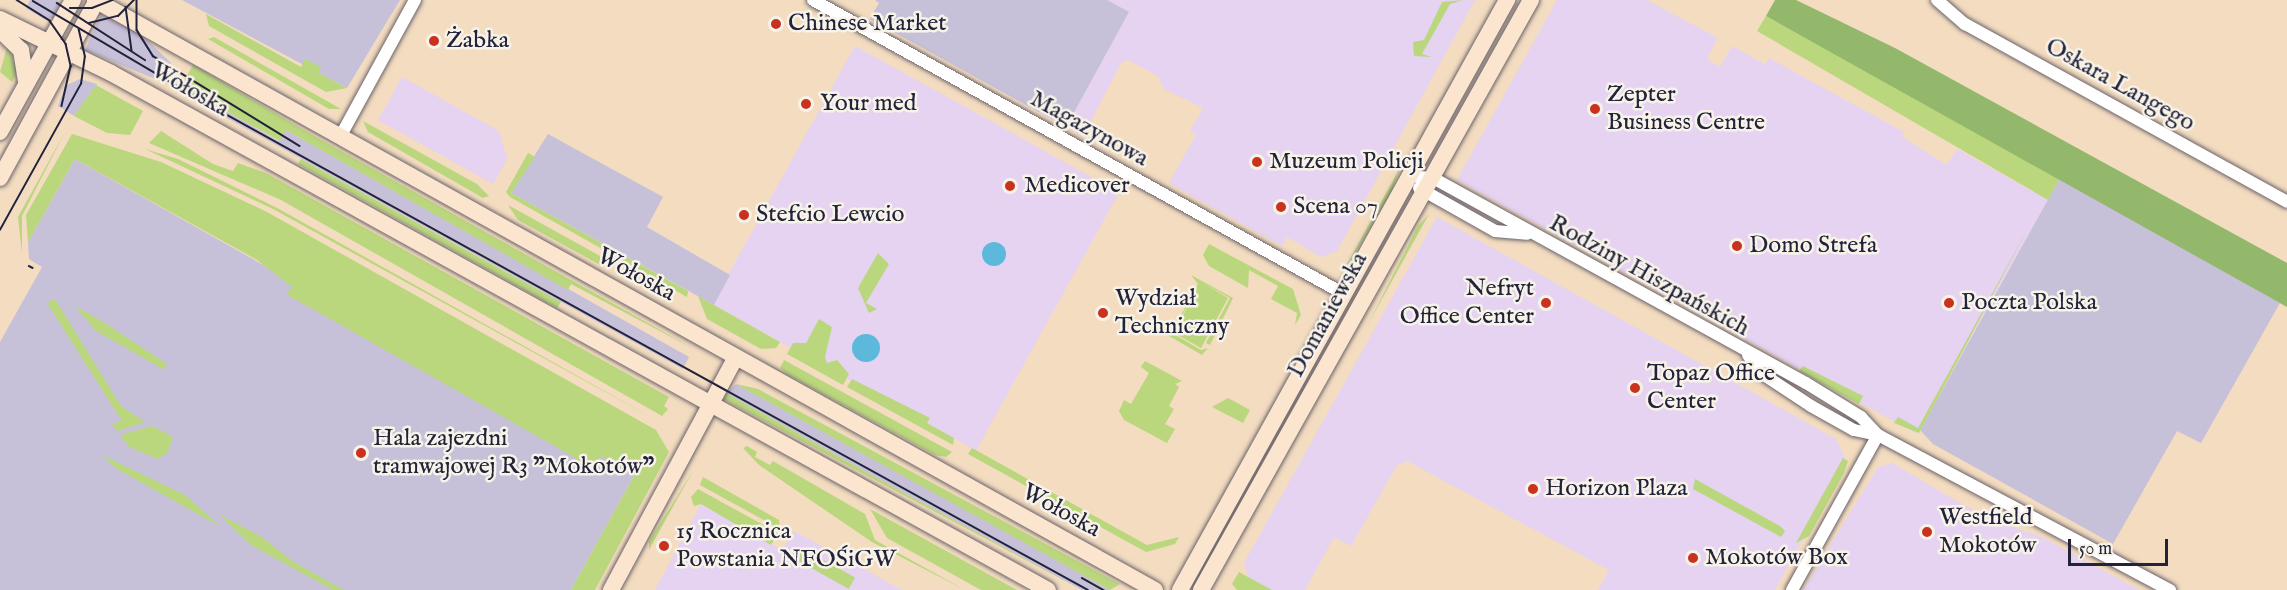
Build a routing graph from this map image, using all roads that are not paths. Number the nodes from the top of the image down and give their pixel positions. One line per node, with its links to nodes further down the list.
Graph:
1 (73, 0): 10 (main road)
2 (96, 0): 11 (main road); 14 (main road, Wołoska)
3 (416, 0): 14 (street)
4 (813, 0): 21 (street, Magazynowa)
5 (1507, 0): 15 (main road, Domaniewska)
6 (1531, 0): 17 (main road, Domaniewska)
7 (1937, 0): 19 (street, Oskara Langego)
8 (0, 19): 10 (main road, Wołoska)
9 (0, 30): 12 (main road)
10 (49, 43): 11 (main road, Wołoska); 12 (main road)
11 (69, 53): 16 (main road); 24 (main road, Wołoska)
12 (25, 87): 13 (main road)
13 (0, 132)
14 (340, 137): 23 (main road, Wołoska)
15 (1408, 176): 17 (street, Rodziny Hiszpańskich); 18 (street, Rodziny Hiszpańskich); 21 (main road, Domaniewska)
16 (0, 178)
17 (1433, 178): 18 (main road, Domaniewska); 20 (street, Rodziny Hiszpańskich)
18 (1424, 193): 20 (street, Rodziny Hiszpańskich); 30 (main road, Domaniewska)
19 (2287, 202)
20 (1529, 234): 22 (street, Rodziny Hiszpańskich)
21 (1344, 294): 29 (main road, Domaniewska)
22 (1748, 355): 25 (street, Rodziny Hiszpańskich); 25 (street, Rodziny Hiszpańskich)
23 (736, 357): 24 (main road); 28 (main road, Wołoska)
24 (709, 405): 26 (main road); 27 (main road, Wołoska)
25 (1878, 435): 31 (street); 32 (street, Rodziny Hiszpańskich)
26 (611, 590)
27 (1048, 590)
28 (1155, 590)
29 (1180, 590)
30 (1201, 590)
31 (1792, 590)
32 (2170, 590)

